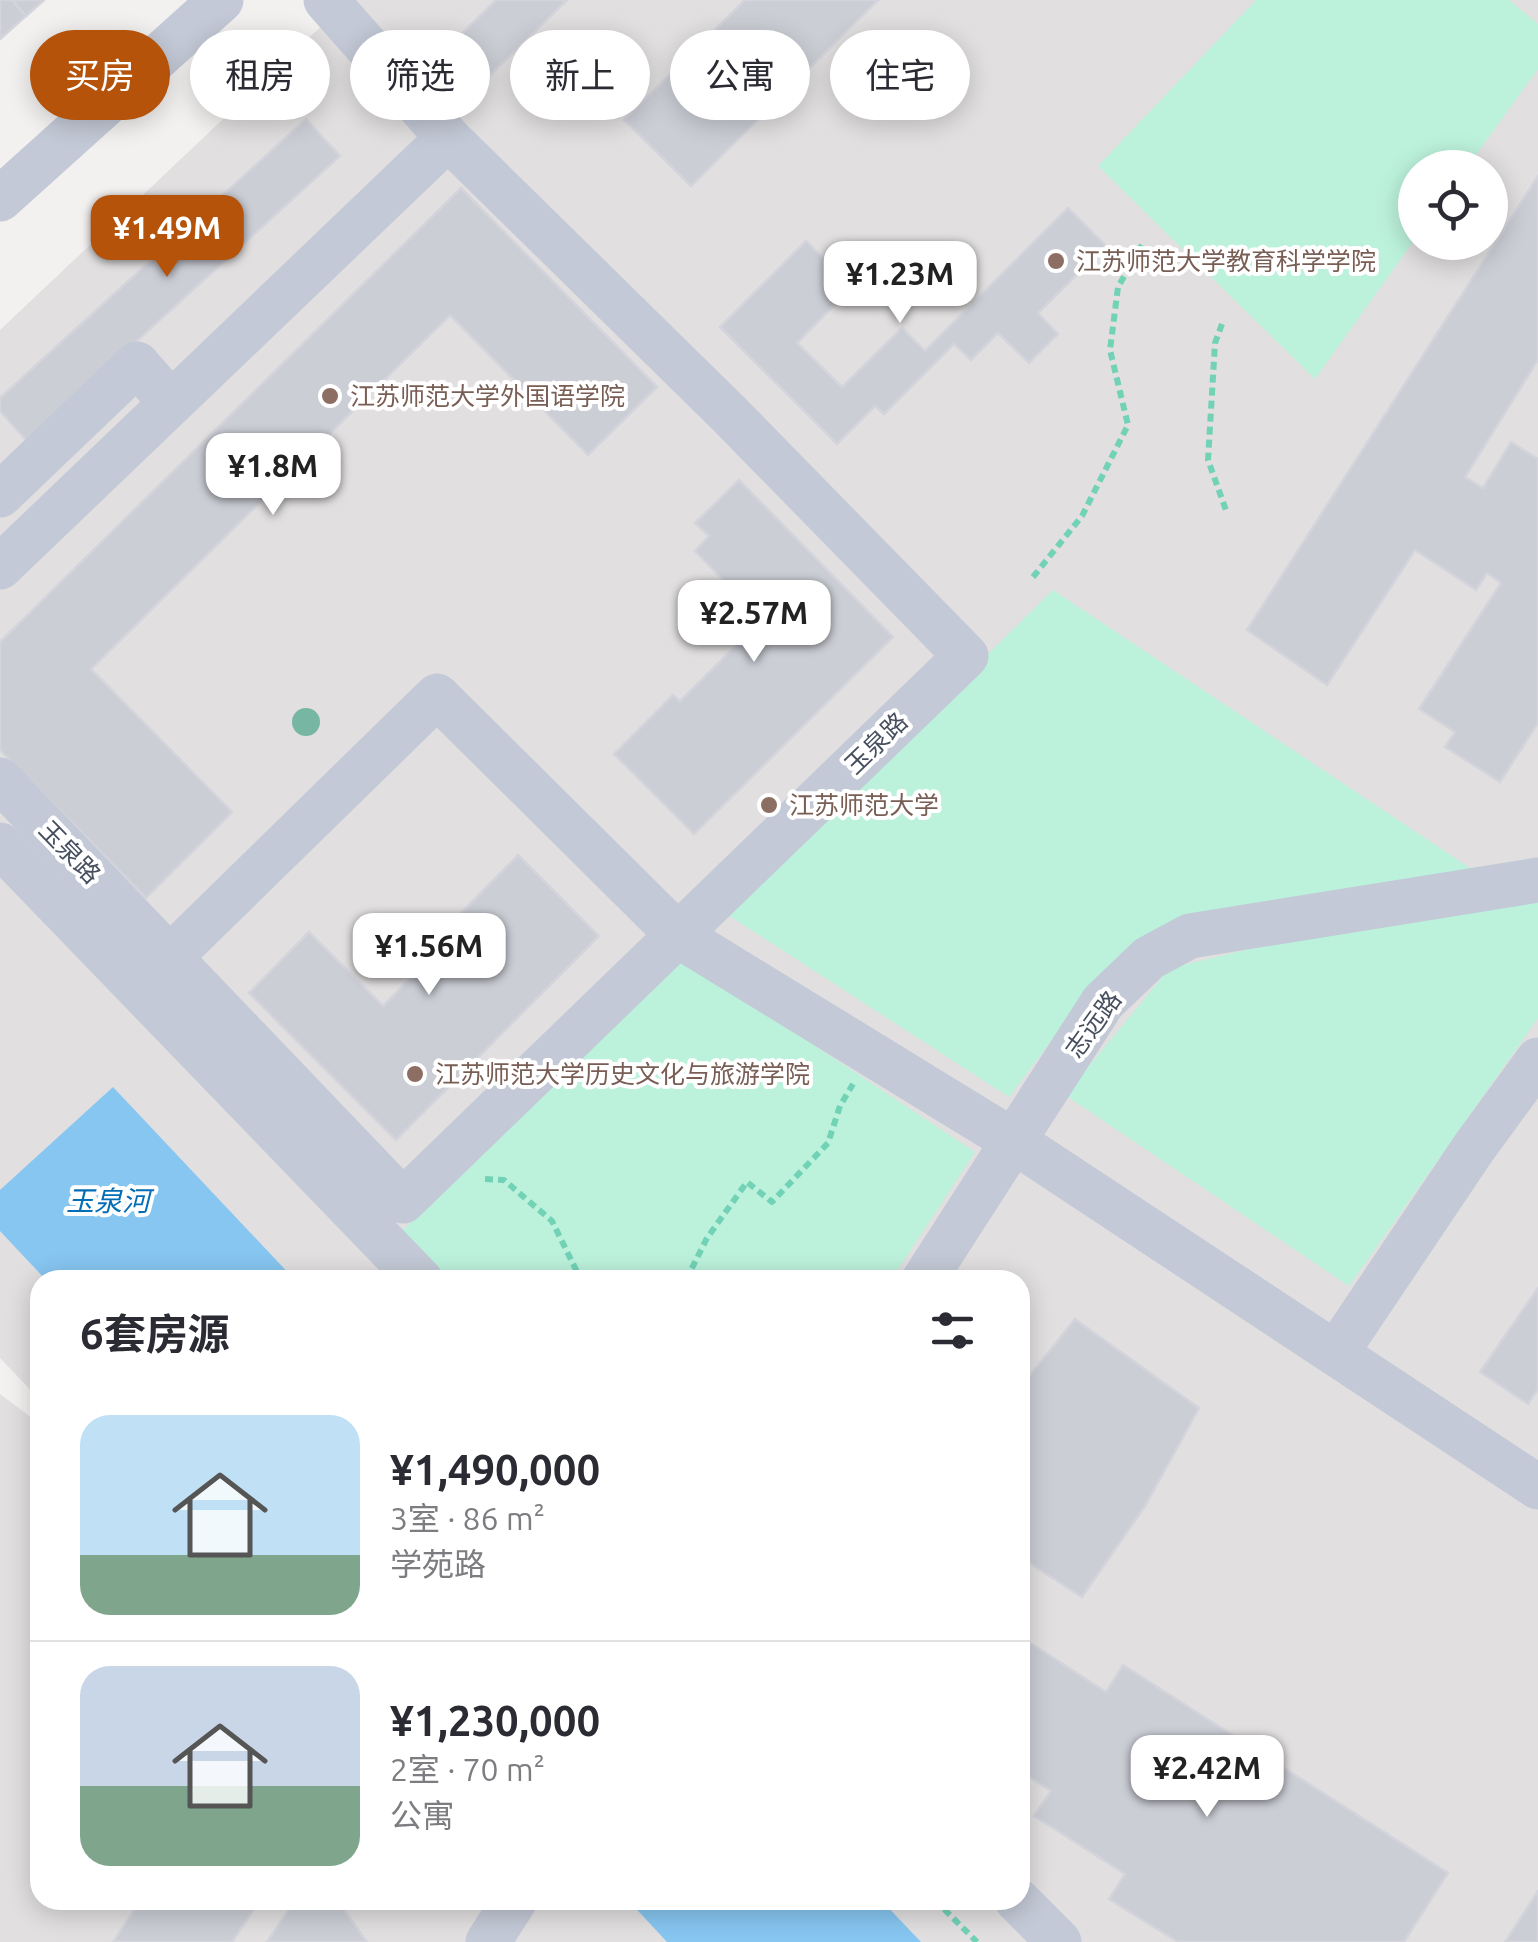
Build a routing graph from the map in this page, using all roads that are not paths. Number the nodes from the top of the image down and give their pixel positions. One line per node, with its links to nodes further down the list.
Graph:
1 (221, 0): 4 (street)
2 (326, 0): 3 (street)
3 (448, 138): 5 (street); 11 (street, 玉泉路)
4 (0, 199)
5 (171, 403): 6 (street); 7 (street)
6 (0, 495)
7 (0, 567)
8 (0, 780): 12 (street, 玉泉路)
9 (0, 846): 15 (street, 玉泉路)
10 (1538, 880): 14 (street, 志远路)
11 (678, 936): 12 (street); 12 (street, 玉泉路); 14 (street)
12 (171, 956)
13 (1538, 1060): 17 (street)
14 (1015, 1142): 16 (street, 志远路); 17 (street)
15 (410, 1270)
16 (931, 1270)
17 (1336, 1354): 18 (street)
18 (1538, 1487)
19 (1027, 1910): 20 (street)
20 (1059, 1942)

